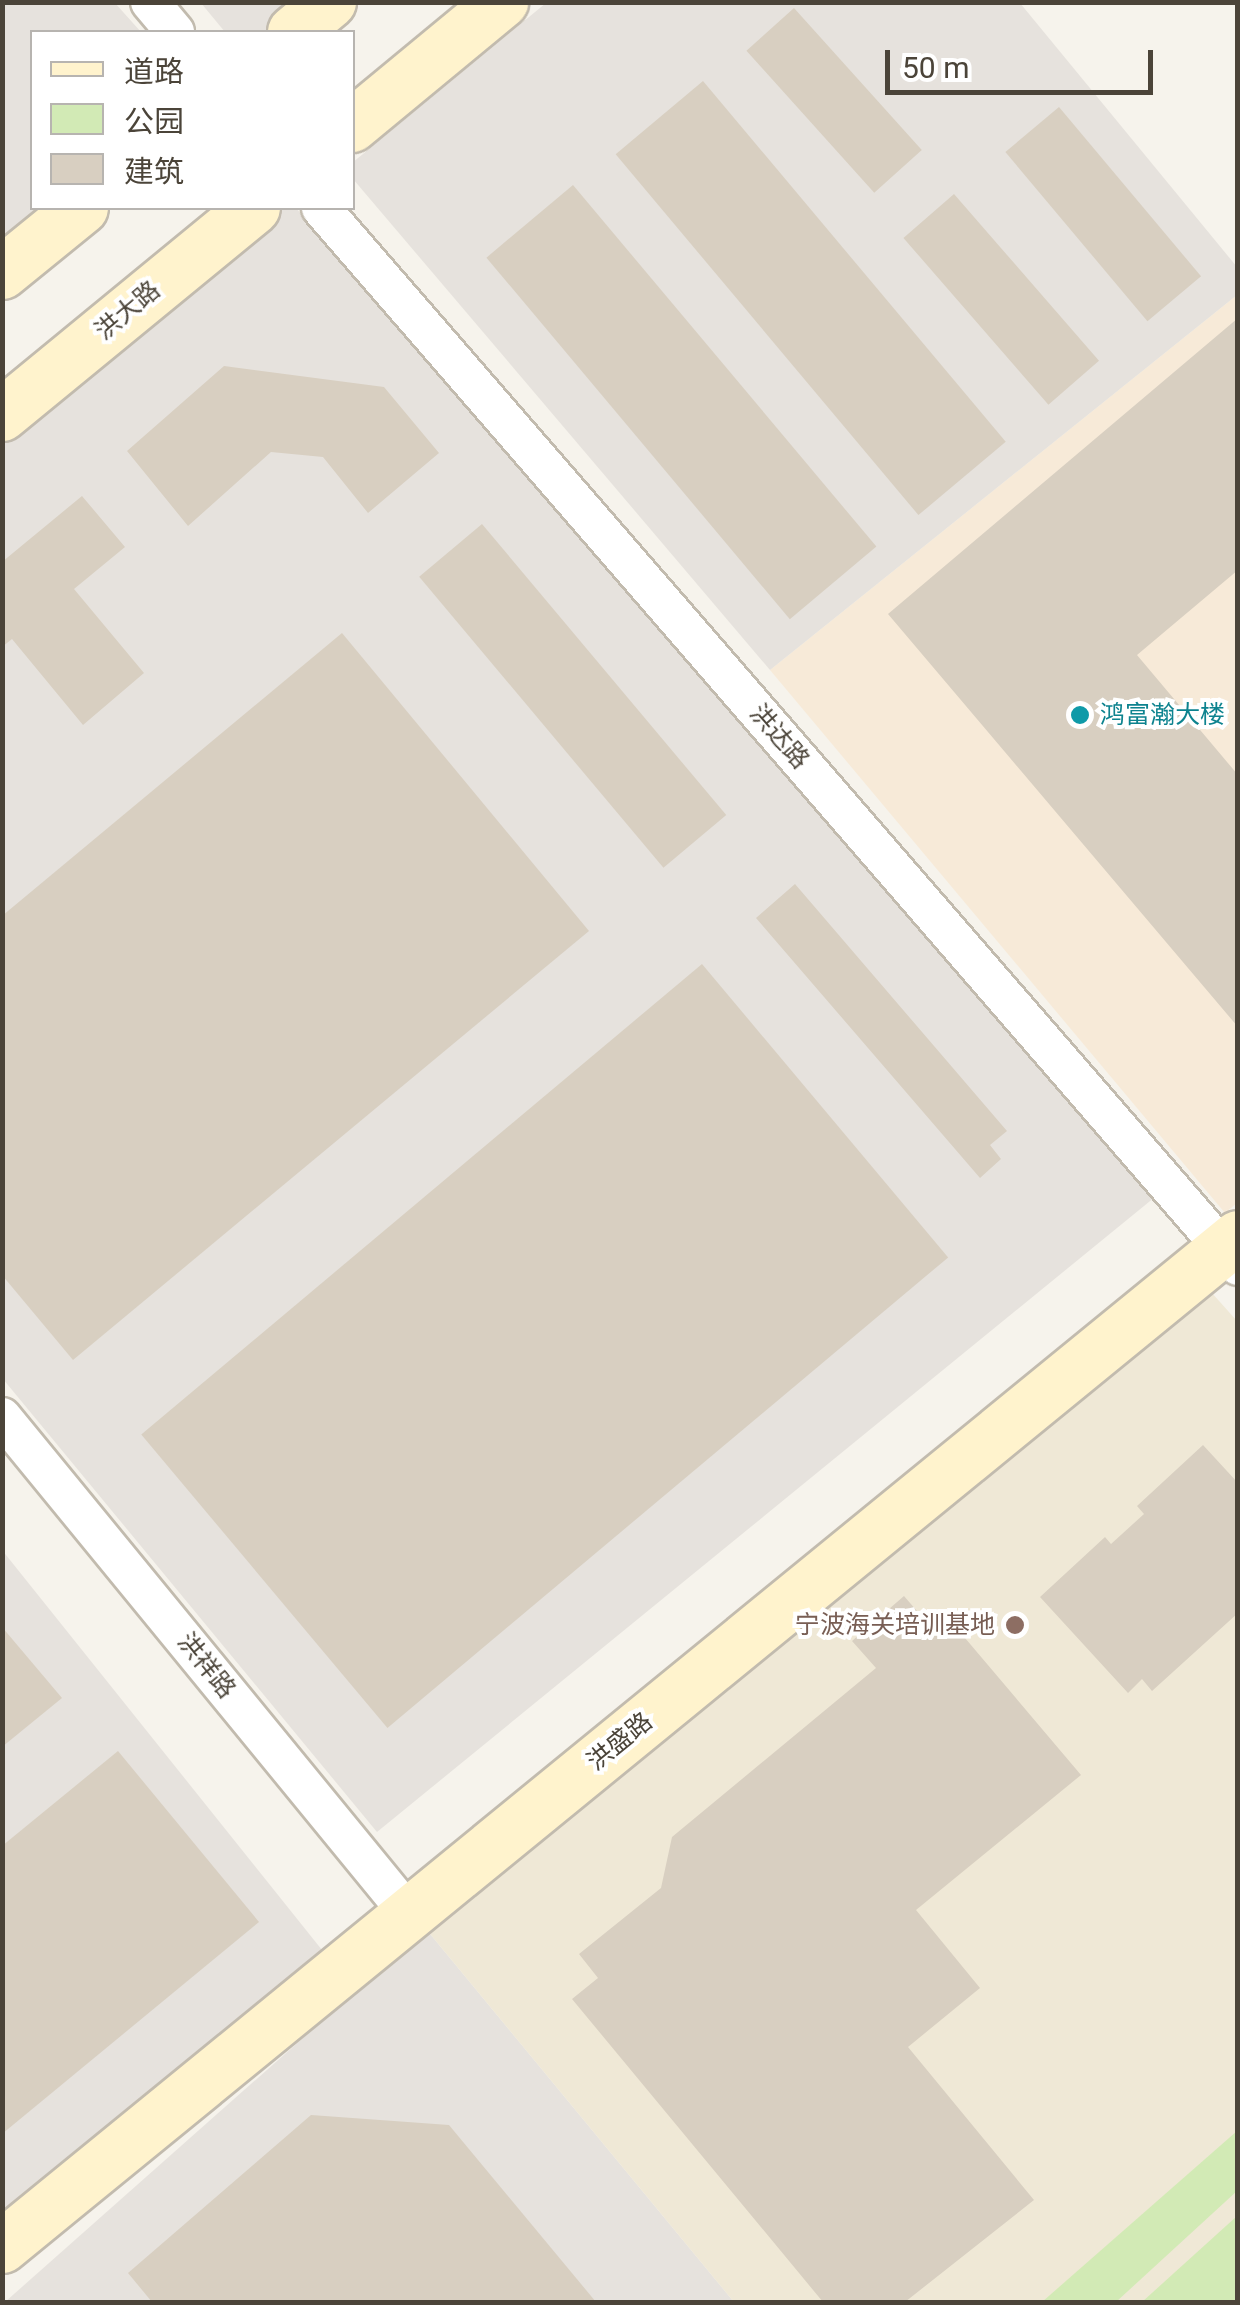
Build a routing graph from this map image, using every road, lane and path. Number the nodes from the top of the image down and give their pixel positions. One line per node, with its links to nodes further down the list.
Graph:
1 (150, 2): 4 (street)
2 (330, 2): 5 (street)
3 (502, 2): 6 (street)
4 (173, 30)
5 (296, 30)
6 (355, 124)
7 (80, 210): 10 (street)
8 (252, 210): 11 (street, 洪大路)
9 (323, 210): 12 (street, 洪达路)
10 (2, 273)
11 (2, 415)
12 (1233, 1251): 14 (street, 洪盛路)
13 (2, 1418): 14 (street, 洪祥路)
14 (410, 1914): 15 (street, 洪盛路)
15 (2, 2247)

